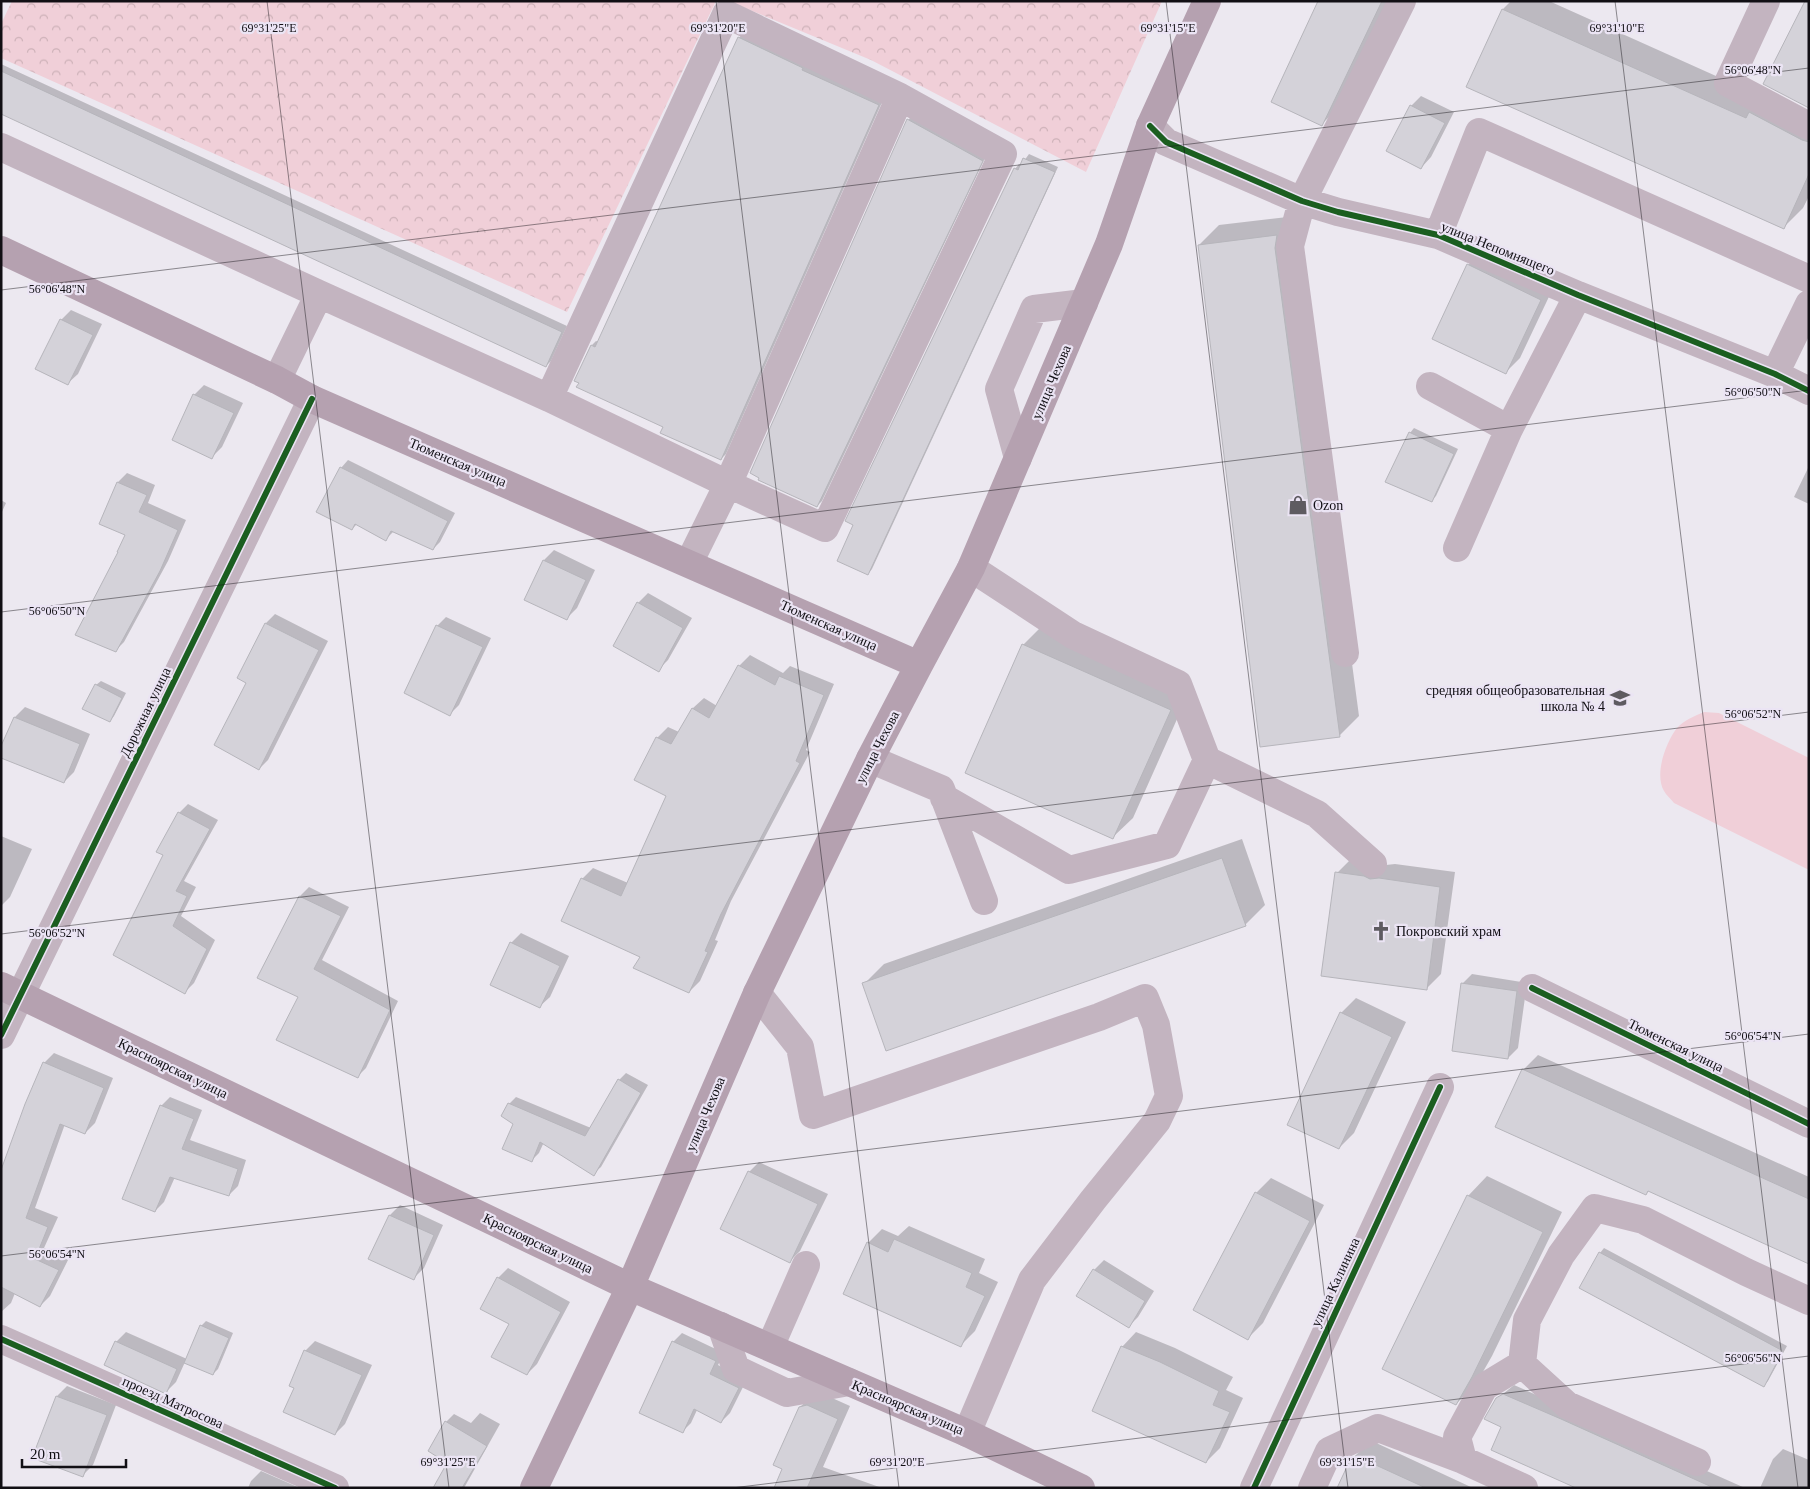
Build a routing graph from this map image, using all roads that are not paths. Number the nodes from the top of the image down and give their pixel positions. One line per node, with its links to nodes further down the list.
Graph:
1 (1207, 1): 5 (main road, улица Чехова)
2 (1402, 1): 8 (street)
3 (1766, 1): 6 (street)
4 (900, 97): 20 (street); 24 (street); 24 (street)
5 (1150, 126): 8 (street, улица Непомнящего); 14 (main road, улица Чехова)
6 (1809, 126)
7 (1, 146): 12 (street)
8 (1302, 201): 9 (street, улица Непомнящего); 28 (street)
9 (1438, 235): 11 (street); 13 (street, улица Непомнящего)
10 (1, 250): 17 (main road, Тюменская улица)
11 (1809, 279)
12 (319, 294): 17 (street); 20 (street)
13 (1578, 295): 16 (street, улица Непомнящего); 22 (street)
14 (1084, 302): 23 (main road, улица Чехова); 23 (street)
15 (1809, 304): 16 (street)
16 (1775, 374): 19 (street, улица Непомнящего)
17 (277, 380): 21 (main road, Тюменская улица)
18 (1430, 386): 22 (street)
19 (1809, 391)
20 (549, 398): 24 (street)
21 (312, 399): 26 (main road, Тюменская улица); 36 (street, Дорожная улица)
22 (1509, 429): 25 (street)
23 (1018, 458): 27 (main road, улица Чехова)
24 (728, 484): 26 (street)
25 (1457, 548)
26 (689, 563): 29 (main road, Тюменская улица)
27 (971, 568): 29 (main road, улица Чехова); 31 (street)
28 (1345, 653)
29 (919, 665): 30 (main road, улица Чехова)
30 (870, 759): 32 (street); 37 (main road, улица Чехова)
31 (1207, 760): 32 (street); 33 (street)
32 (944, 798): 34 (street)
33 (1374, 864)
34 (984, 901)
35 (1532, 988): 40 (street, Тюменская улица)
36 (11, 990): 38 (street, Дорожная улица); 42 (main road, Красноярская улица)
37 (757, 993): 42 (main road, улица Чехова); 49 (street)
38 (1, 1035)
39 (1440, 1087): 55 (street, улица Калинина)
40 (1809, 1124)
41 (806, 1265): 46 (street)
42 (630, 1287): 44 (main road, Красноярская улица); 53 (main road, улица Чехова)
43 (1809, 1301): 47 (street)
44 (721, 1326): 46 (main road, Красноярская улица); 48 (street)
45 (1, 1339): 52 (street, проезд Матросова)
46 (770, 1347): 48 (main road, Красноярская улица)
47 (1522, 1364): 50 (street); 51 (street)
48 (849, 1382): 49 (main road, Красноярская улица)
49 (967, 1433): 54 (main road, Красноярская улица)
50 (1463, 1460): 56 (street); 57 (street)
51 (1697, 1462)
52 (335, 1488)
53 (534, 1488)
54 (1081, 1488)
55 (1254, 1488)
56 (1312, 1488)
57 (1524, 1488)

